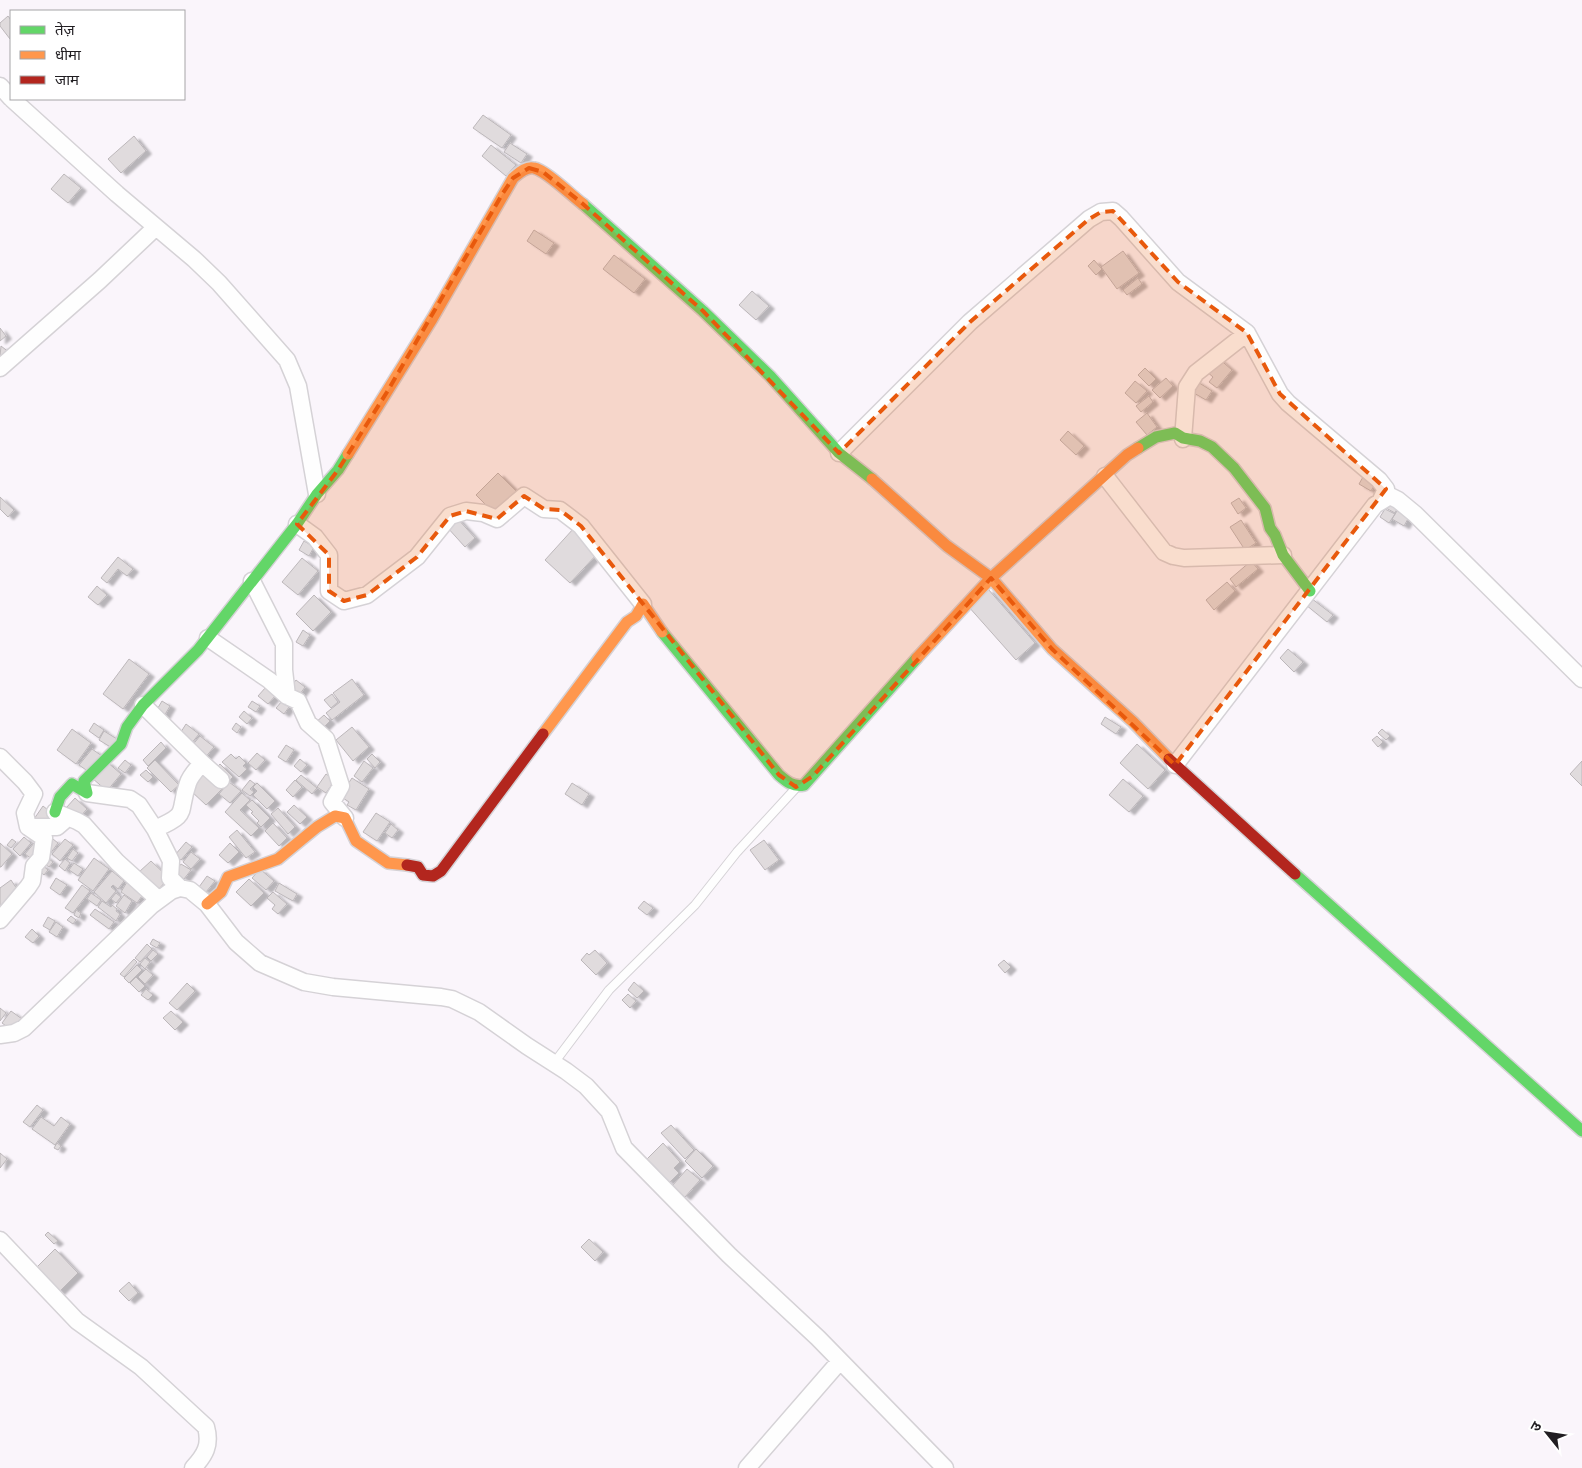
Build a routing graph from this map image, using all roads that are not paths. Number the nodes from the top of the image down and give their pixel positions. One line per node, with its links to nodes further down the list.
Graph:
1 (0, 86): 2 (street)
2 (10, 96)
3 (14, 100): 4 (street)
4 (156, 227): 6 (street); 10 (street)
5 (1247, 333): 7 (street); 8 (street); 11 (street)
6 (0, 368)
7 (1183, 439): 9 (street); 13 (street)
8 (839, 453): 10 (street); 14 (street)
9 (1105, 476): 13 (street); 14 (street)
10 (317, 494): 12 (street)
11 (1380, 502): 16 (street); 19 (street)
12 (297, 524): 15 (street); 17 (street)
13 (1284, 555): 16 (street)
14 (991, 578): 24 (street); 26 (street)
15 (252, 581): 18 (street); 20 (street)
16 (1310, 591): 24 (street)
17 (643, 604): 26 (street); 29 (street)
18 (208, 638): 20 (street); 21 (street)
19 (1582, 679)
20 (287, 696): 29 (street)
21 (143, 705): 23 (street); 27 (street)
22 (0, 757): 30 (street)
23 (202, 763): 25 (street); 31 (street)
24 (1175, 765): 38 (street)
25 (221, 780)
26 (796, 787): 37 (lane)
27 (87, 793): 28 (street); 31 (street)
28 (55, 812): 30 (street); 33 (street)
29 (346, 818): 34 (street)
30 (28, 827): 35 (street)
31 (155, 829): 32 (street)
32 (180, 888): 33 (street); 34 (street)
33 (159, 900): 36 (street)
34 (207, 904): 37 (street)
35 (0, 920)
36 (0, 1035)
37 (554, 1063): 40 (street)
38 (1582, 1131)
39 (0, 1240): 41 (street)
40 (840, 1361): 42 (street); 43 (street)
41 (193, 1468)
42 (747, 1468)
43 (945, 1468)

